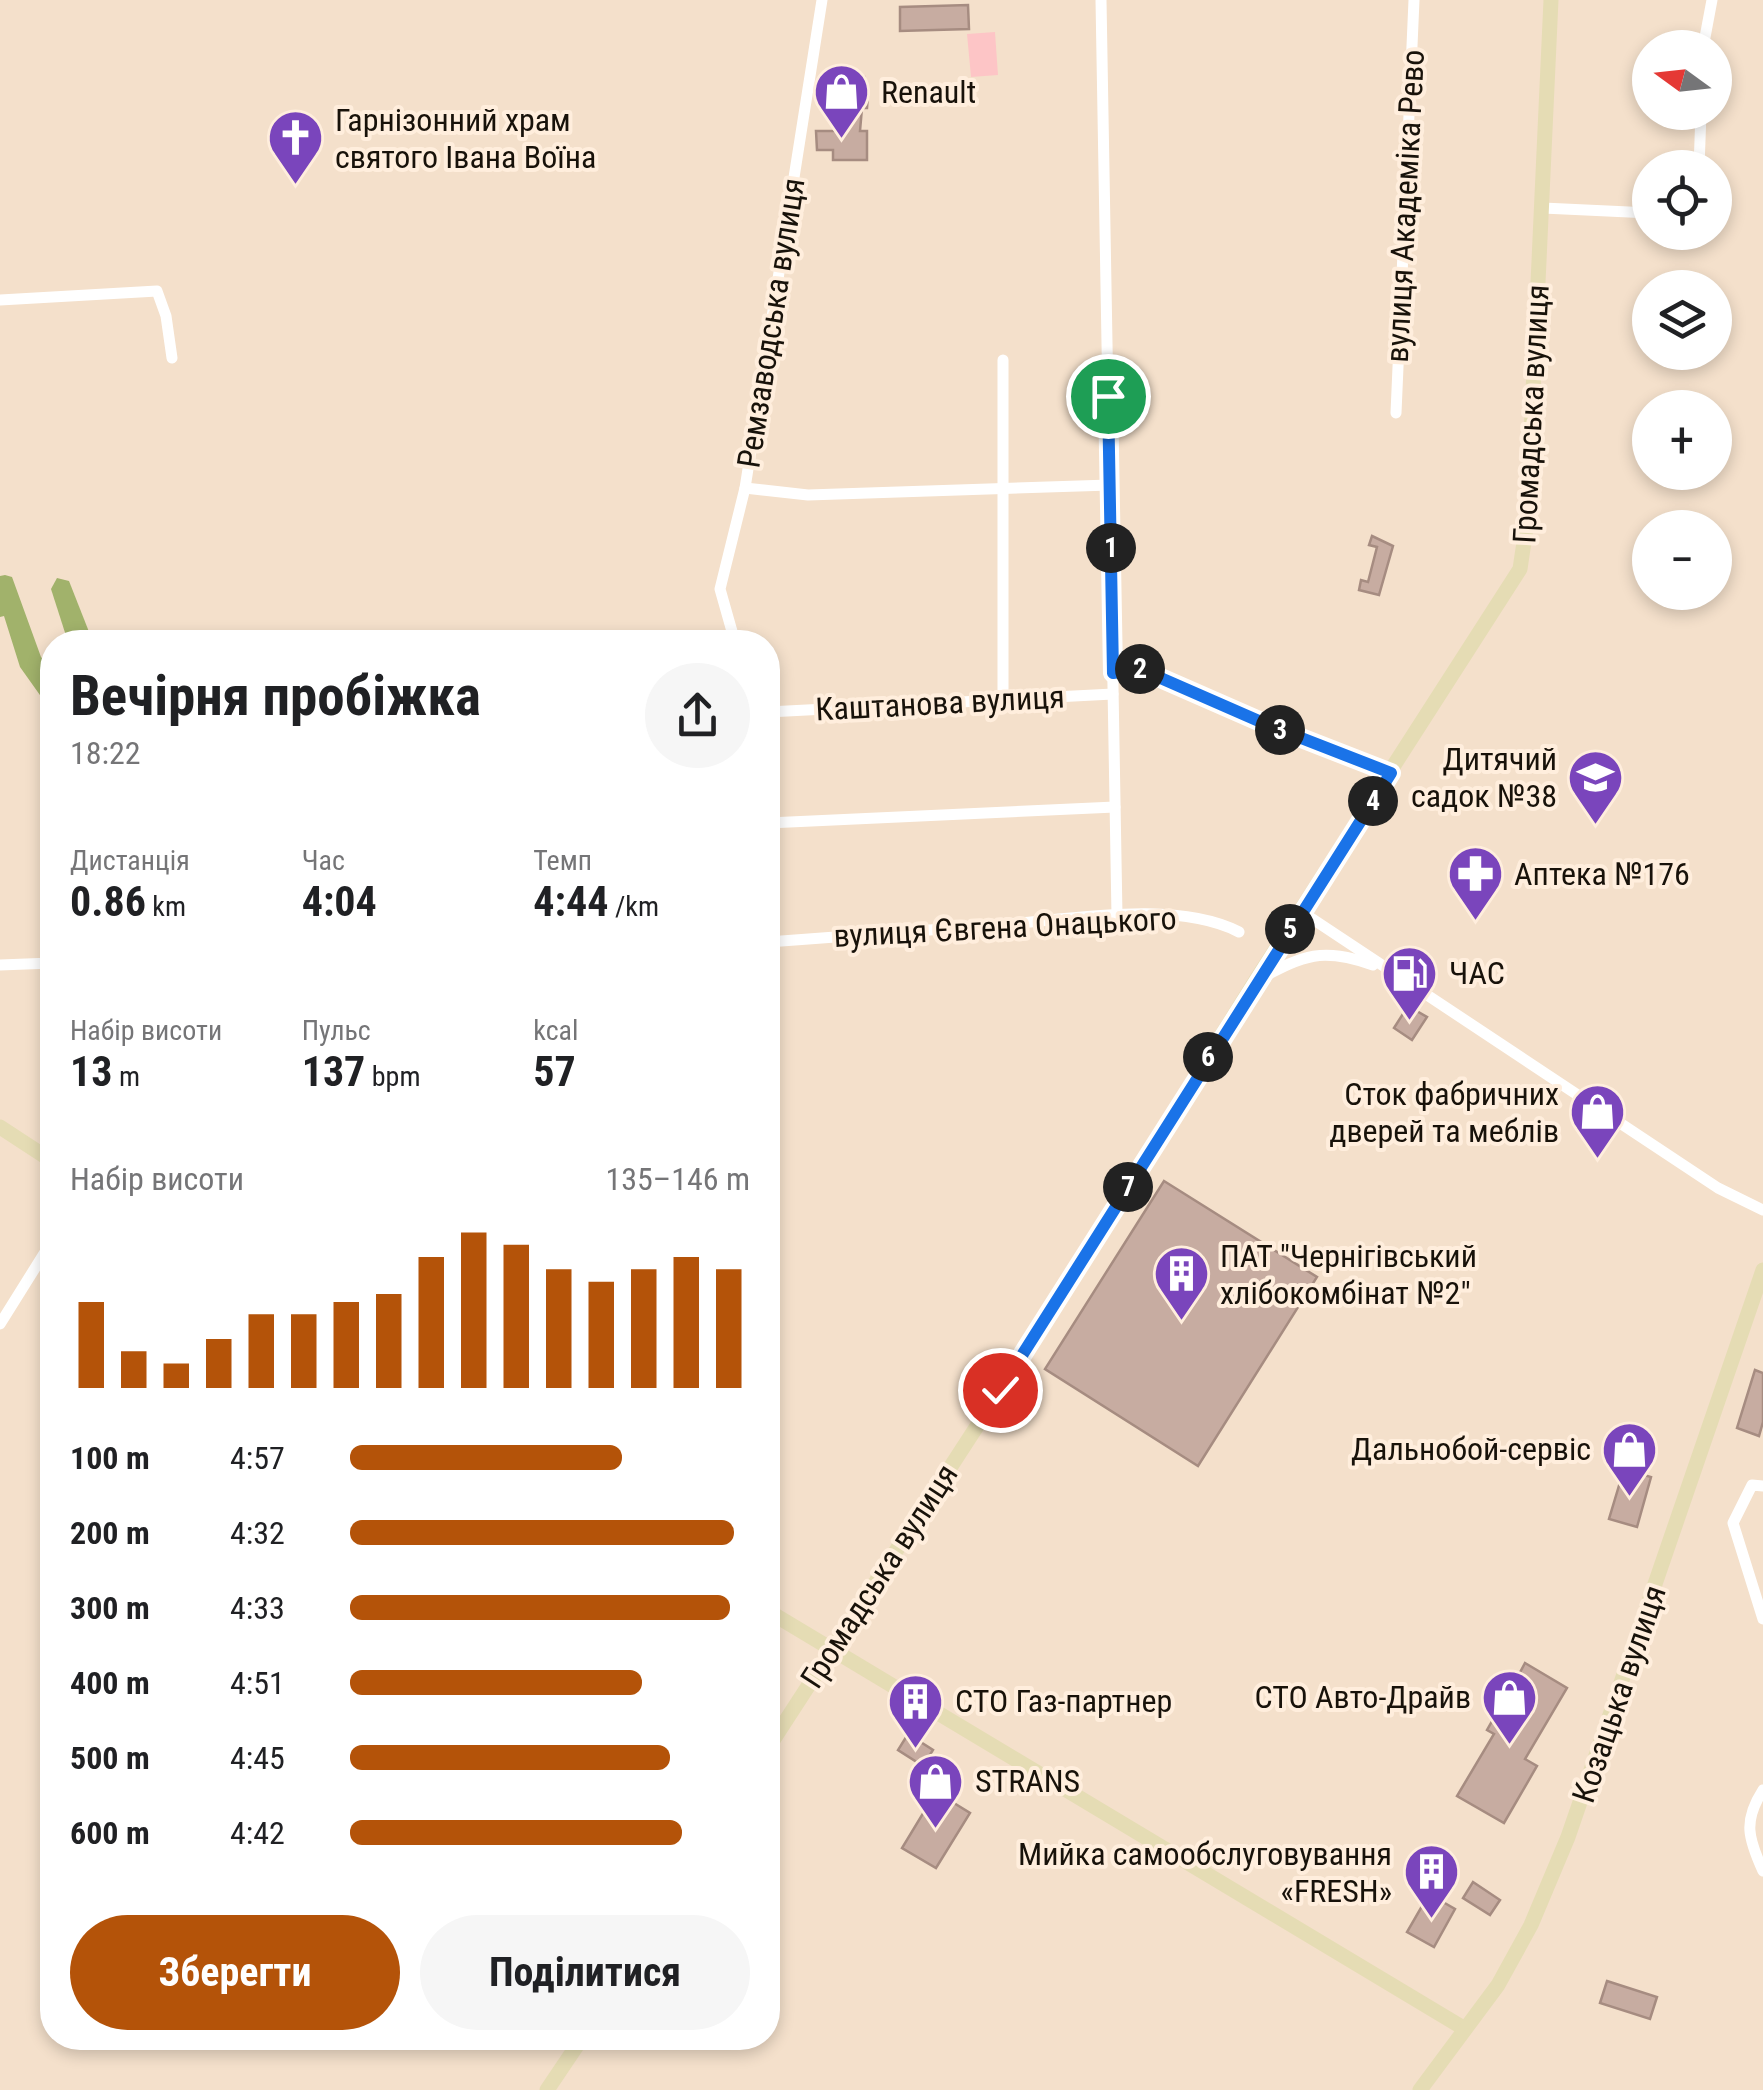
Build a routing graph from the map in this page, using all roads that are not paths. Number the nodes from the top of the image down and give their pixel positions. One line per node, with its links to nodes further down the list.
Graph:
1 (822, 0): 15 (street, Ремзаводська вулиця)
2 (1101, 0): 13 (street)
3 (1414, 0): 12 (street, вулиця Академіка Рево)
4 (1551, 0): 7 (street, Громадська вулиця)
5 (1712, 0): 6 (street)
6 (1707, 30)
7 (1542, 208): 8 (street); 21 (street, Громадська вулиця)
8 (1632, 212)
9 (0, 300): 10 (street)
10 (172, 358)
11 (1003, 360): 14 (street)
12 (1396, 412)
13 (1110, 484): 14 (street); 17 (street)
14 (1003, 487): 15 (street); 19 (street)
15 (744, 488): 16 (street, Ремзаводська вулиця)
16 (731, 630)
17 (1113, 673): 18 (street); 21 (street)
18 (1113, 694): 19 (street, Каштанова вулиця); 22 (street)
19 (1002, 700): 20 (street, Каштанова вулиця)
20 (780, 711)
21 (1391, 773): 24 (street, Громадська вулиця)
22 (1115, 807): 23 (street); 25 (street)
23 (780, 823)
24 (1302, 912): 30 (street); 31 (street, Громадська вулиця)
25 (1116, 916): 26 (street, вулиця Євгена Онацького); 27 (street, вулиця Євгена Онацького)
26 (1239, 932)
27 (780, 941)
28 (40, 963): 29 (street)
29 (0, 965)
30 (1391, 971): 31 (street); 34 (street)
31 (1256, 980): 41 (street, Громадська вулиця)
32 (0, 1126): 33 (street)
33 (40, 1153)
34 (1763, 1210)
35 (40, 1259): 37 (street)
36 (1763, 1270): 45 (street, Козацька вулиця)
37 (0, 1324)
38 (1758, 1486): 40 (street)
39 (780, 1618): 41 (street)
40 (1763, 1619)
41 (830, 1649): 42 (street, Громадська вулиця); 45 (street)
42 (780, 1729)
43 (1763, 1790): 44 (street)
44 (1763, 1871)
45 (1465, 2029): 48 (street, Козацька вулиця)
46 (574, 2050): 47 (street)
47 (547, 2090)
48 (1420, 2090)

